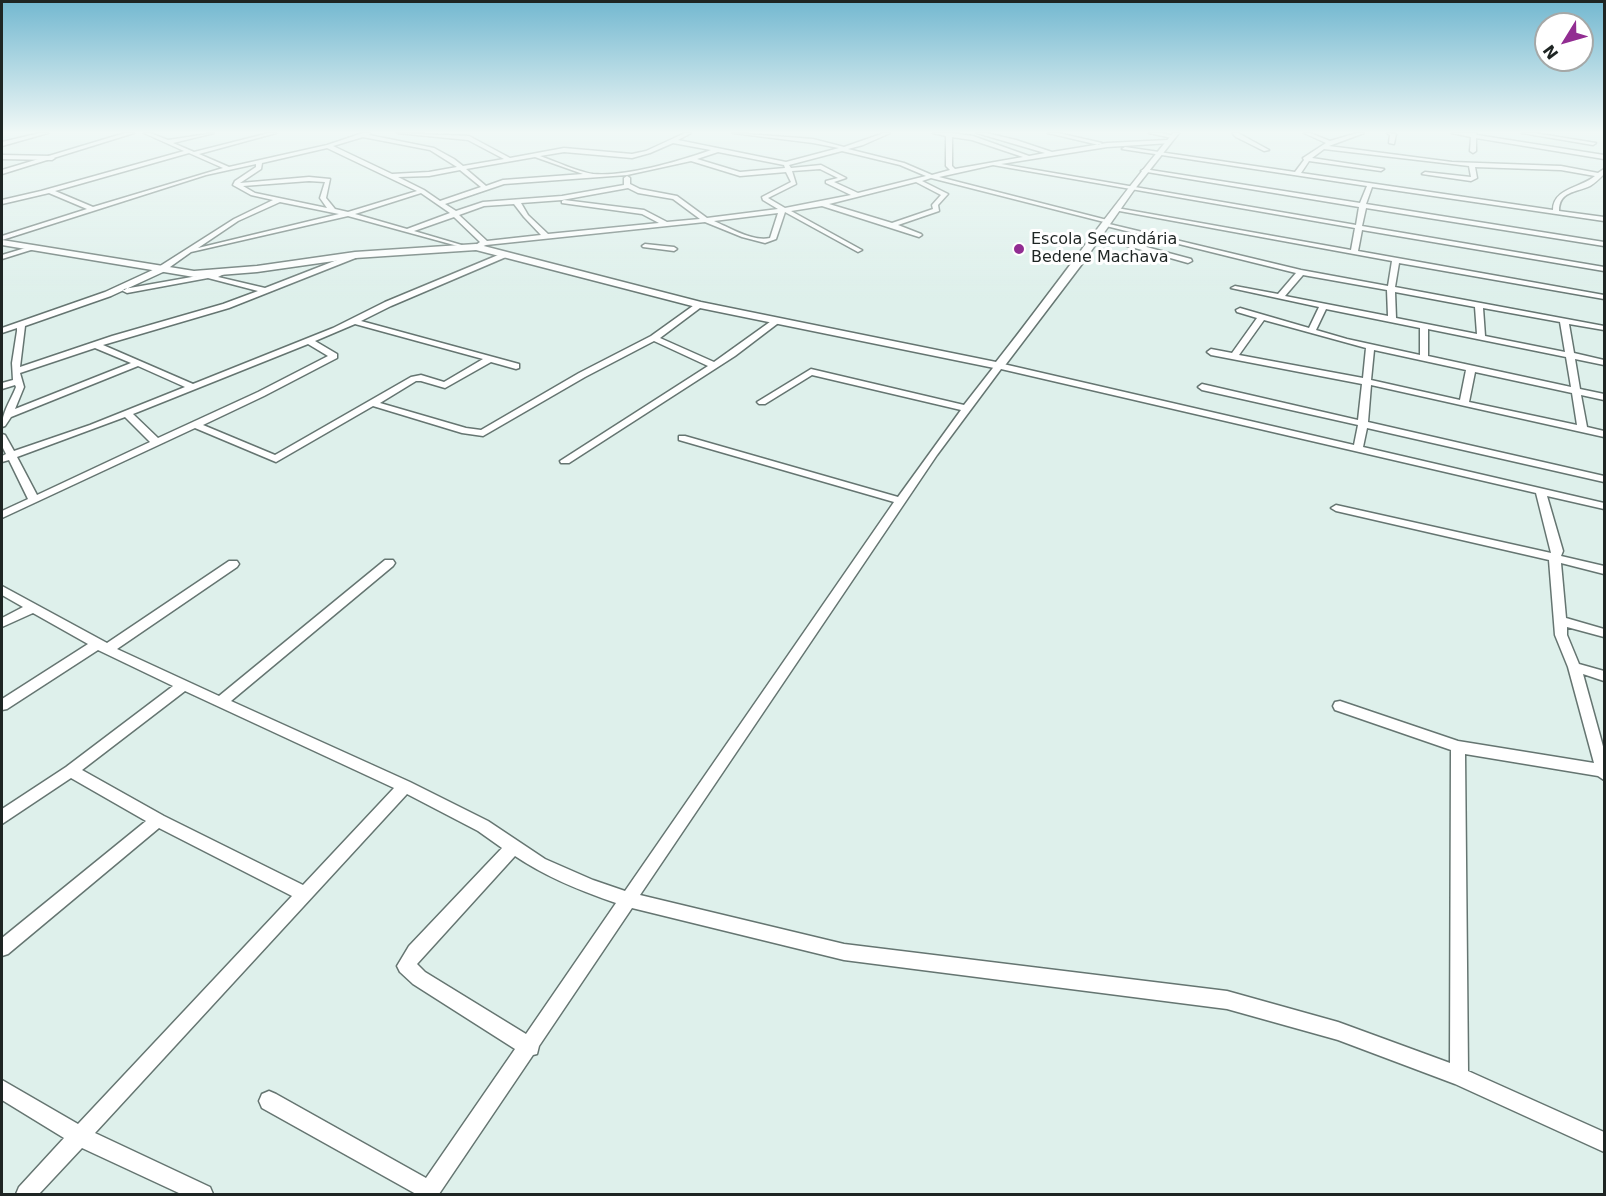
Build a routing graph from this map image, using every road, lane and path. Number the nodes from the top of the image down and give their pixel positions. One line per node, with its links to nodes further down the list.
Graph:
1 (1131, 188): 32 (street)
2 (54, 189): 20 (street)
3 (155, 189): 30 (street)
4 (243, 189): 24 (street)
5 (326, 189): 33 (street)
6 (417, 189): 21 (street)
7 (479, 189): 27 (street)
8 (611, 189): 23 (street)
9 (634, 189): 38 (street)
10 (782, 189): 31 (street)
11 (843, 189): 22 (street)
12 (884, 189): 22 (street)
13 (934, 189): 41 (street)
14 (977, 189): 39 (street)
15 (1136, 189): 43 (street)
16 (1259, 189): 29 (street)
17 (1369, 189): 29 (street)
18 (1397, 189): 34 (street)
19 (1577, 189): 34 (street)
20 (50, 190): 26 (street); 30 (street)
21 (422, 191): 27 (street); 36 (street)
22 (857, 195): 28 (street)
23 (550, 199): 25 (street); 40 (street)
24 (279, 200): 33 (street); 58 (street)
25 (516, 201): 35 (street); 48 (street)
26 (2, 202)
27 (440, 203): 35 (street)
28 (821, 204): 31 (street); 41 (street)
29 (1363, 205): 43 (street); 50 (street)
30 (94, 210): 47 (street)
31 (782, 210): 38 (street); 38 (street); 56 (street)
32 (1117, 210): 39 (street); 59 (street)
33 (333, 211): 36 (street)
34 (1556, 211): 37 (street)
35 (454, 213): 44 (street); 51 (street)
36 (348, 214): 44 (street); 58 (street)
37 (1605, 219)
38 (705, 220): 40 (street)
39 (1106, 223): 46 (street); 67 (street)
40 (667, 225): 42 (street)
41 (892, 225): 45 (street)
42 (647, 227): 48 (street); 52 (street)
43 (1360, 228): 59 (street); 65 (street)
44 (410, 230): 53 (street)
45 (919, 236)
46 (1098, 236): 64 (street); 104 (street)
47 (2, 238)
48 (548, 238): 51 (street)
49 (2, 243): 54 (street)
50 (1605, 244)
51 (481, 245): 53 (street); 61 (street)
52 (645, 246): 55 (street); 57 (street)
53 (463, 247): 60 (street)
54 (32, 248): 62 (street); 66 (street)
55 (674, 249)
56 (858, 250)
57 (638, 252)
58 (187, 253): 66 (street)
59 (1354, 253): 63 (street)
60 (355, 255): 68 (street); 72 (street)
61 (503, 255): 77 (street); 83 (street)
62 (2, 257)
63 (1396, 260): 71 (street); 75 (street)
64 (1188, 261)
65 (1605, 268)
66 (160, 270): 68 (street); 73 (street)
67 (1301, 272): 71 (street); 74 (street)
68 (220, 274): 69 (street)
69 (208, 276): 72 (street); 73 (street)
70 (1235, 288): 74 (street)
71 (1391, 289): 76 (street); 81 (street)
72 (265, 290): 93 (street)
73 (108, 294): 85 (street)
74 (1280, 297): 78 (street)
75 (1605, 297)
76 (1479, 304): 82 (street); 91 (street)
77 (700, 305): 84 (street); 90 (street)
78 (1323, 306): 81 (street); 89 (street)
79 (1240, 310): 80 (street)
80 (1262, 317): 89 (street); 97 (street)
81 (1392, 320): 86 (street)
82 (1564, 320): 87 (street); 96 (street)
83 (354, 321): 92 (street); 98 (street)
84 (777, 321): 102 (street); 104 (street)
85 (21, 323): 88 (street); 106 (street)
86 (1424, 327): 91 (street); 99 (street)
87 (1605, 328)
88 (2, 331)
89 (1311, 331): 94 (street)
90 (654, 338): 102 (street); 114 (street)
91 (1481, 338): 96 (street)
92 (308, 341): 109 (street); 120 (street)
93 (96, 345): 101 (street); 106 (street)
94 (1370, 347): 99 (street); 107 (street)
95 (1211, 352): 97 (street)
96 (1569, 355): 100 (street); 111 (street)
97 (1234, 356): 107 (street)
98 (491, 358): 103 (street); 114 (street)
99 (1424, 358): 105 (street)
100 (1605, 362)
101 (139, 363): 109 (street); 118 (street)
102 (714, 365): 128 (street)
103 (516, 366)
104 (999, 366): 116 (street); 126 (street)
105 (1471, 369): 111 (street); 115 (street)
106 (17, 376): 108 (street); 118 (street)
107 (1368, 382): 115 (street); 119 (street)
108 (2, 386)
109 (193, 387): 117 (street)
110 (1202, 387): 119 (street)
111 (1575, 391): 112 (street); 121 (street)
112 (1605, 397)
113 (762, 402): 116 (street)
114 (375, 404): 120 (street)
115 (1464, 404): 121 (street)
116 (968, 409): 132 (street)
117 (127, 414): 125 (street); 127 (street)
118 (3, 420)
119 (1363, 422): 126 (street); 129 (street)
120 (195, 425): 125 (street)
121 (1582, 430): 122 (street)
122 (1605, 434)
123 (2, 436): 127 (street)
124 (682, 438): 132 (street)
125 (156, 442): 131 (street)
126 (1358, 449): 130 (street)
127 (6, 458): 131 (street)
128 (565, 461)
129 (1605, 479)
130 (1541, 492): 133 (street); 136 (street)
131 (34, 499): 135 (street)
132 (901, 501): 160 (street)
133 (1605, 506)
134 (1336, 508): 136 (street)
135 (2, 515)
136 (1555, 558): 139 (street); 142 (street)
137 (388, 563): 149 (street)
138 (233, 564): 145 (street)
139 (1605, 570)
140 (2, 590): 141 (street)
141 (32, 608): 143 (street); 145 (street)
142 (1560, 621): 144 (street); 146 (street)
143 (2, 623)
144 (1605, 633)
145 (103, 647): 148 (street); 150 (street)
146 (1574, 667): 147 (street); 154 (street)
147 (1605, 676)
148 (184, 684): 149 (street); 153 (street)
149 (222, 702): 155 (street)
150 (2, 705)
151 (1340, 706): 152 (street)
152 (1458, 747): 154 (street); 163 (street)
153 (71, 771): 156 (street); 157 (street)
154 (1604, 772)
155 (405, 786): 158 (street); 159 (street)
156 (2, 817)
157 (158, 820): 159 (street); 161 (street)
158 (513, 847): 160 (street); 162 (street)
159 (305, 894): 166 (street)
160 (629, 900): 162 (street); 163 (street)
161 (2, 948)
162 (530, 1047): 168 (street)
163 (1459, 1076): 167 (street)
164 (2, 1089): 166 (street)
165 (269, 1101): 168 (street)
166 (81, 1137): 169 (street); 170 (street)
167 (1605, 1142)
168 (428, 1192)
169 (26, 1194)
170 (203, 1194)

